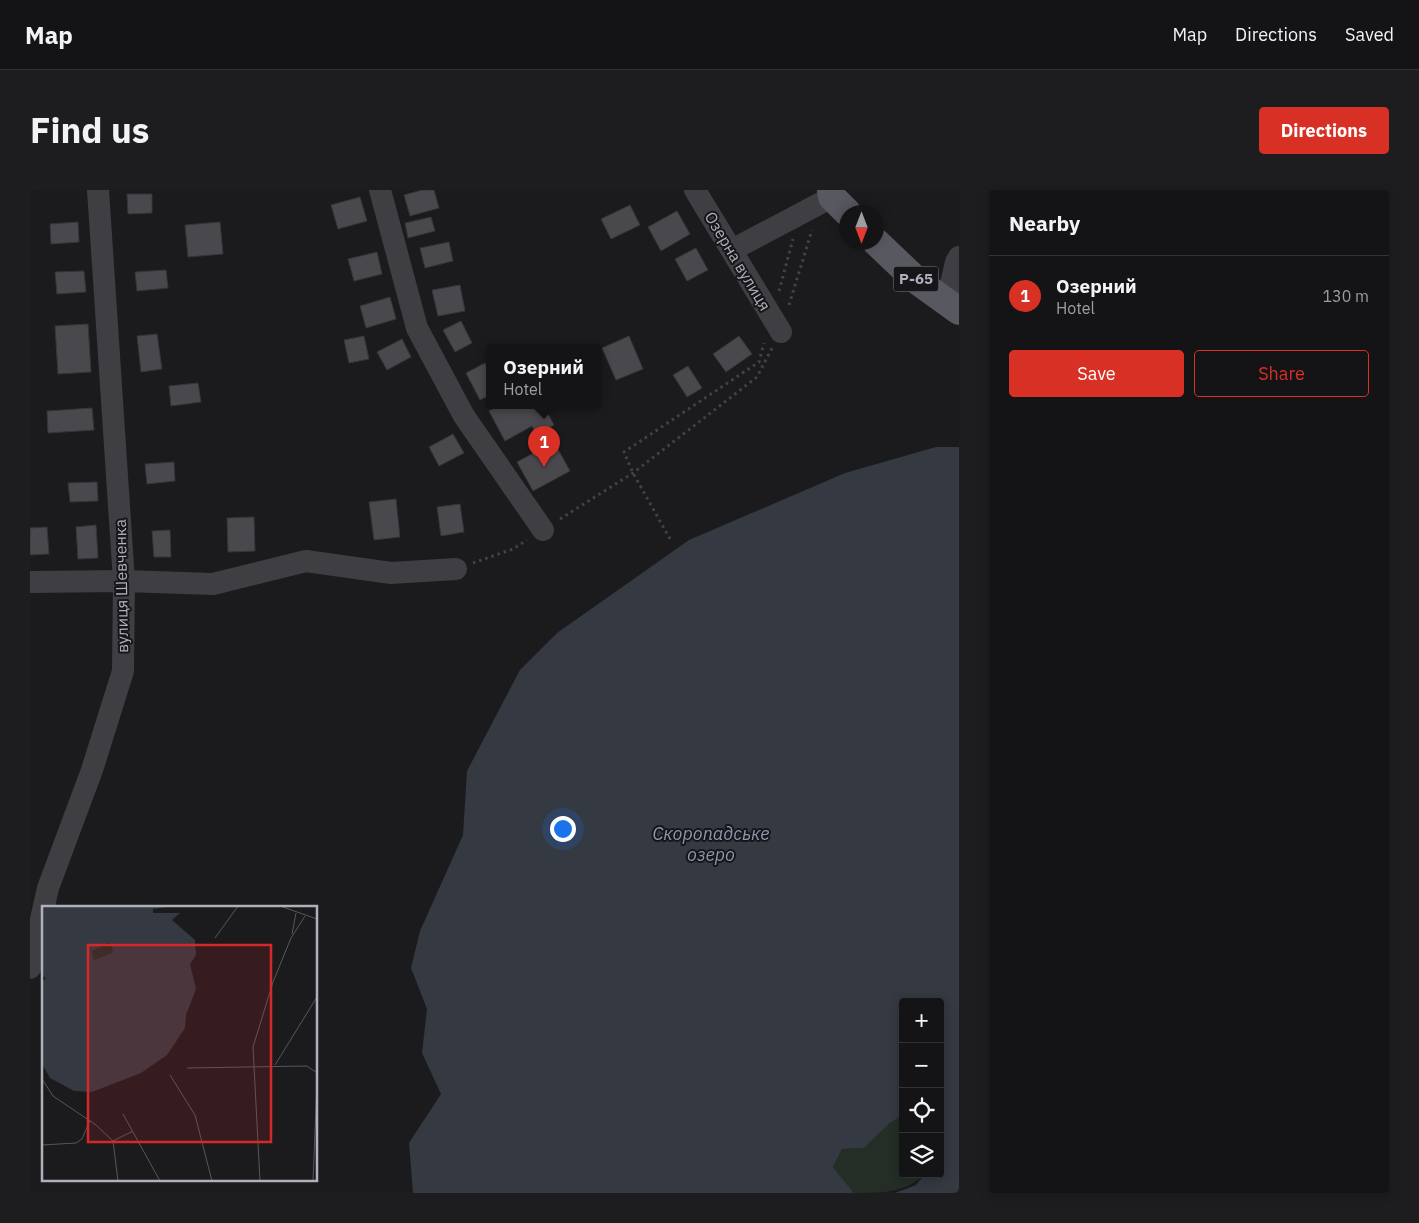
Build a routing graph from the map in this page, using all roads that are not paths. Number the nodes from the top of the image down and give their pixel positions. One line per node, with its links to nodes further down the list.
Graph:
1 (98, 190): 12 (street, вулиця Шевченка)
2 (380, 190): 10 (street)
3 (695, 190): 5 (street, Озерна вулиця)
4 (833, 201): 5 (street)
5 (732, 250): 9 (street, Озерна вулиця)
6 (884, 250): 8 (main road, Р-65)
7 (959, 257): 8 (street)
8 (953, 306)
9 (776, 323)
10 (543, 530)
11 (456, 569): 12 (street)
12 (124, 581): 13 (street); 14 (street, вулиця Шевченка)
13 (30, 582)
14 (44, 906)
15 (42, 915): 16 (street, вулиця Шевченка)
16 (30, 968)

